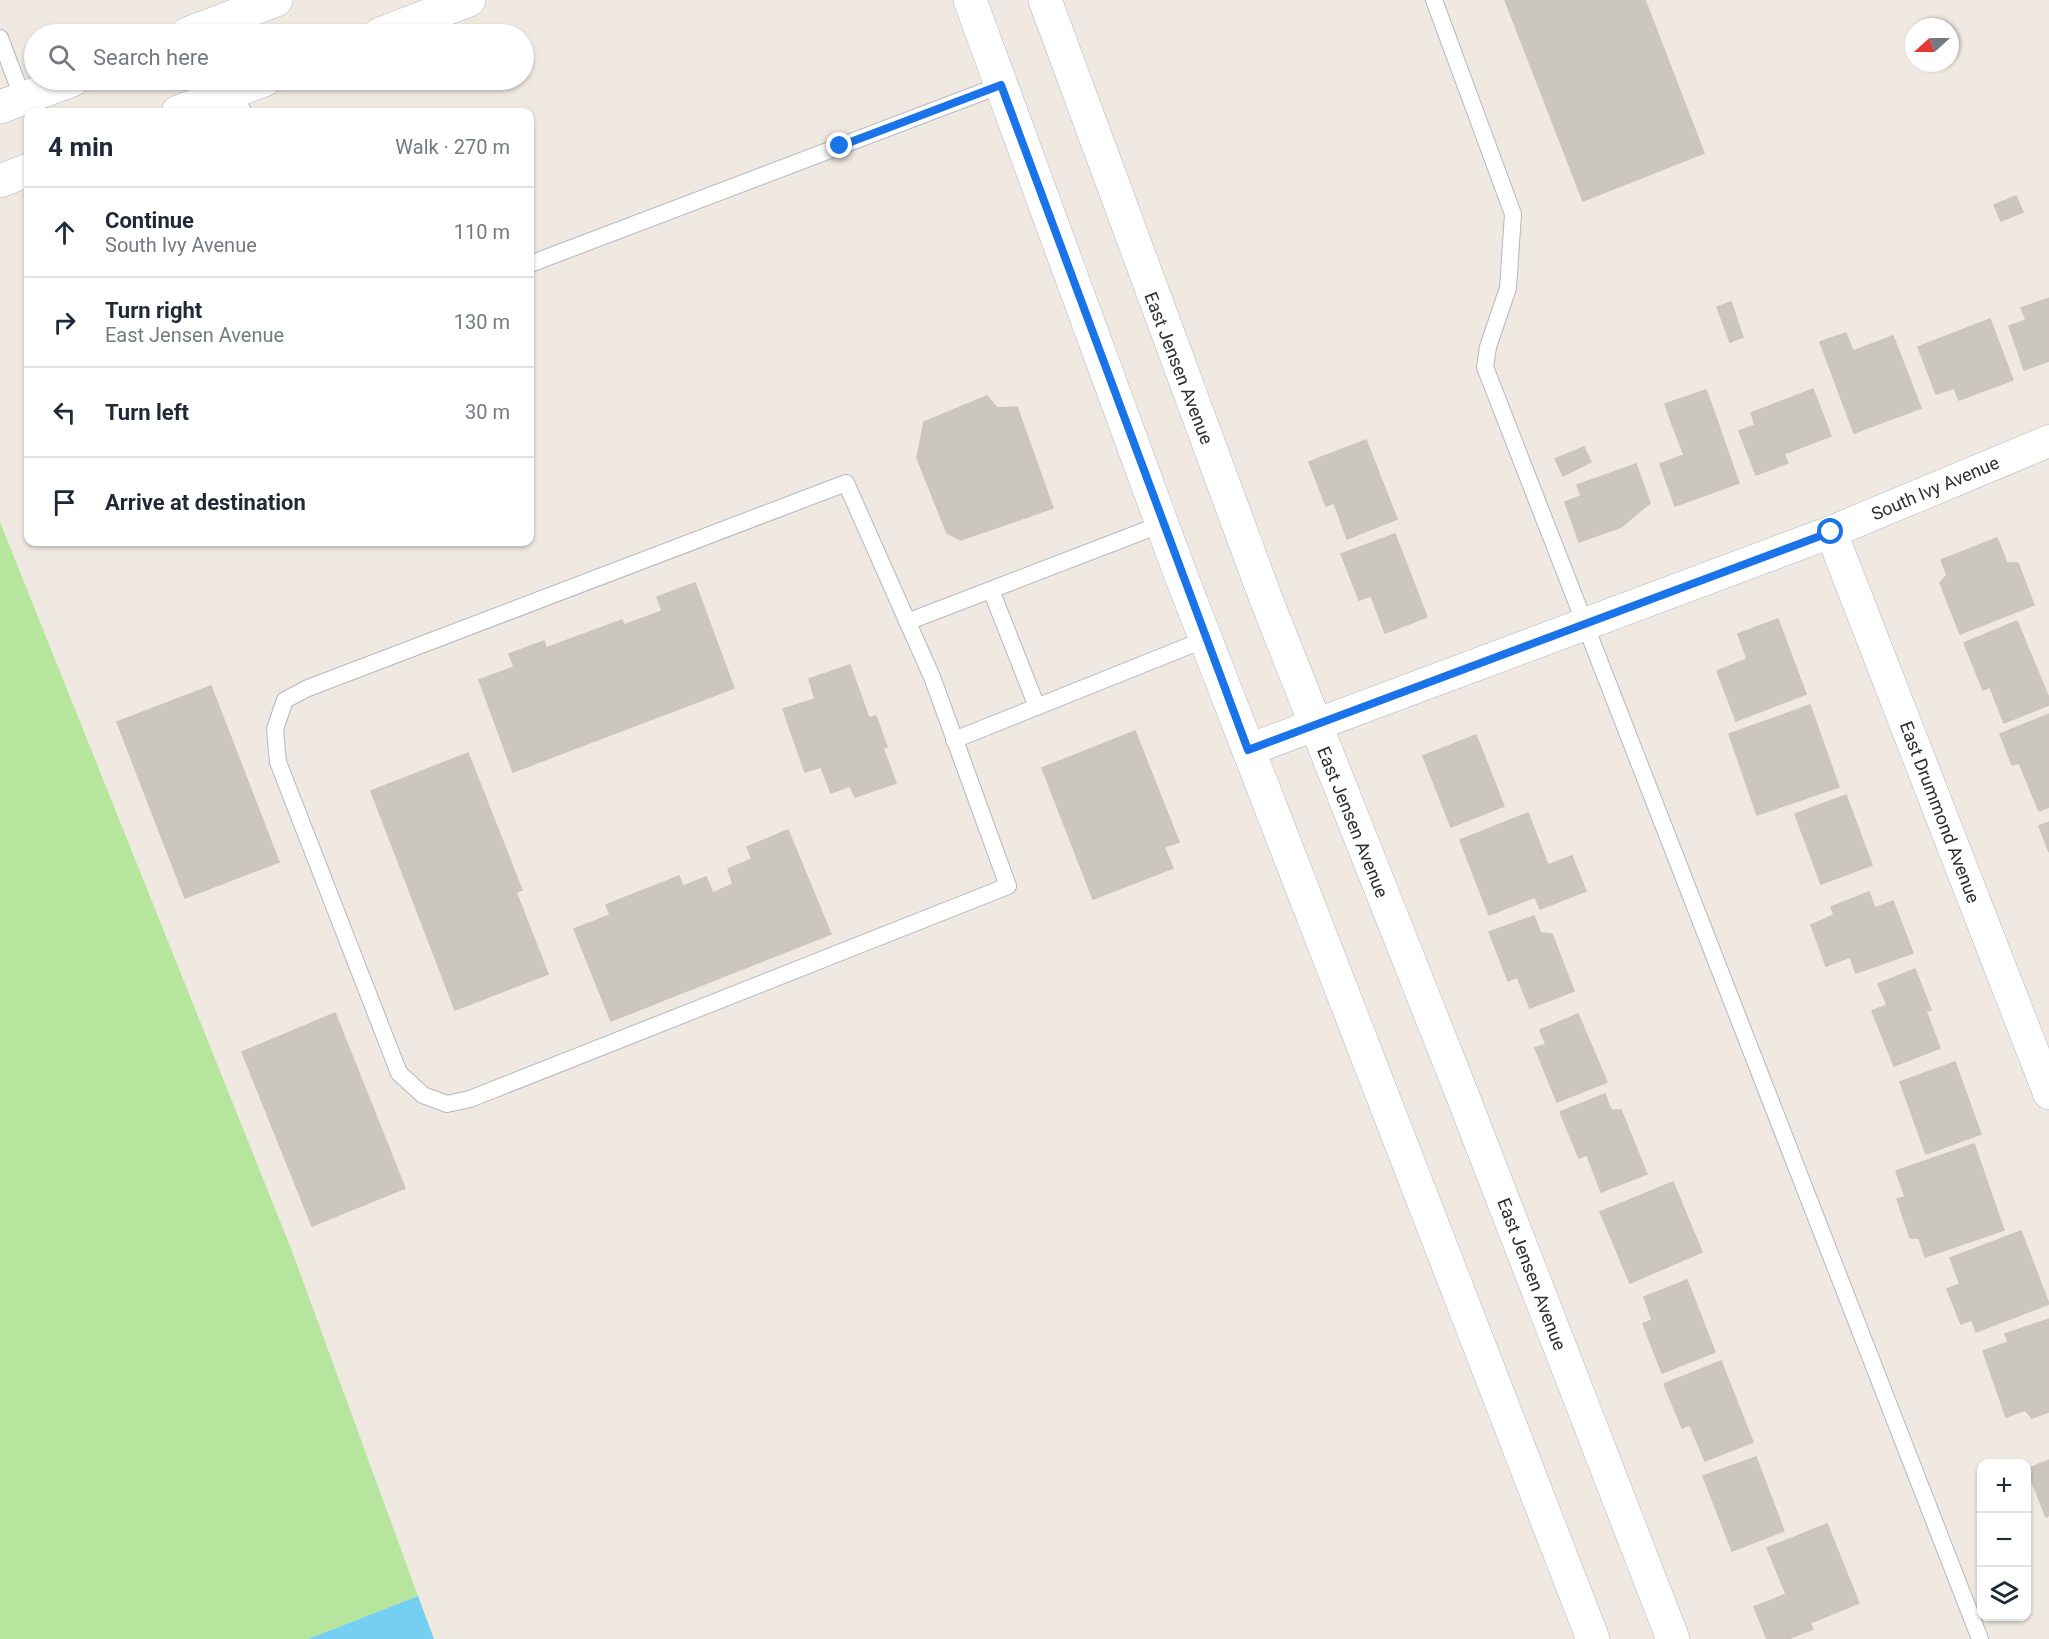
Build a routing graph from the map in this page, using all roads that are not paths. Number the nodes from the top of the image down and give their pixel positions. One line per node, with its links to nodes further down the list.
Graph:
1 (276, 0): 6 (main road)
2 (469, 0): 7 (main road)
3 (970, 0): 9 (main road)
4 (1045, 0): 25 (main road, East Jensen Avenue)
5 (1434, 0): 22 (lane)
6 (213, 24)
7 (406, 24)
8 (0, 38): 12 (lane)
9 (1001, 85): 16 (lane); 18 (main road)
10 (45, 90): 12 (main road)
11 (247, 94): 13 (main road)
12 (11, 103)
13 (193, 108)
14 (24, 172): 15 (main road)
15 (0, 181)
16 (534, 262)
17 (2049, 441): 19 (street, South Ivy Avenue)
18 (1162, 524): 20 (lane); 23 (main road)
19 (1831, 532): 22 (street, South Ivy Avenue); 28 (street, East Drummond Avenue)
20 (991, 590): 21 (lane); 24 (lane)
21 (907, 622): 26 (lane); 26 (lane)
22 (1585, 623): 25 (street, South Ivy Avenue); 31 (lane)
23 (1206, 639): 24 (lane); 27 (main road)
24 (1036, 707): 26 (lane)
25 (1314, 725): 27 (street, South Ivy Avenue); 30 (main road, East Jensen Avenue)
26 (954, 740)
27 (1248, 750): 29 (main road)
28 (2049, 1093)
29 (1593, 1639)
30 (1673, 1639)
31 (1980, 1639)

